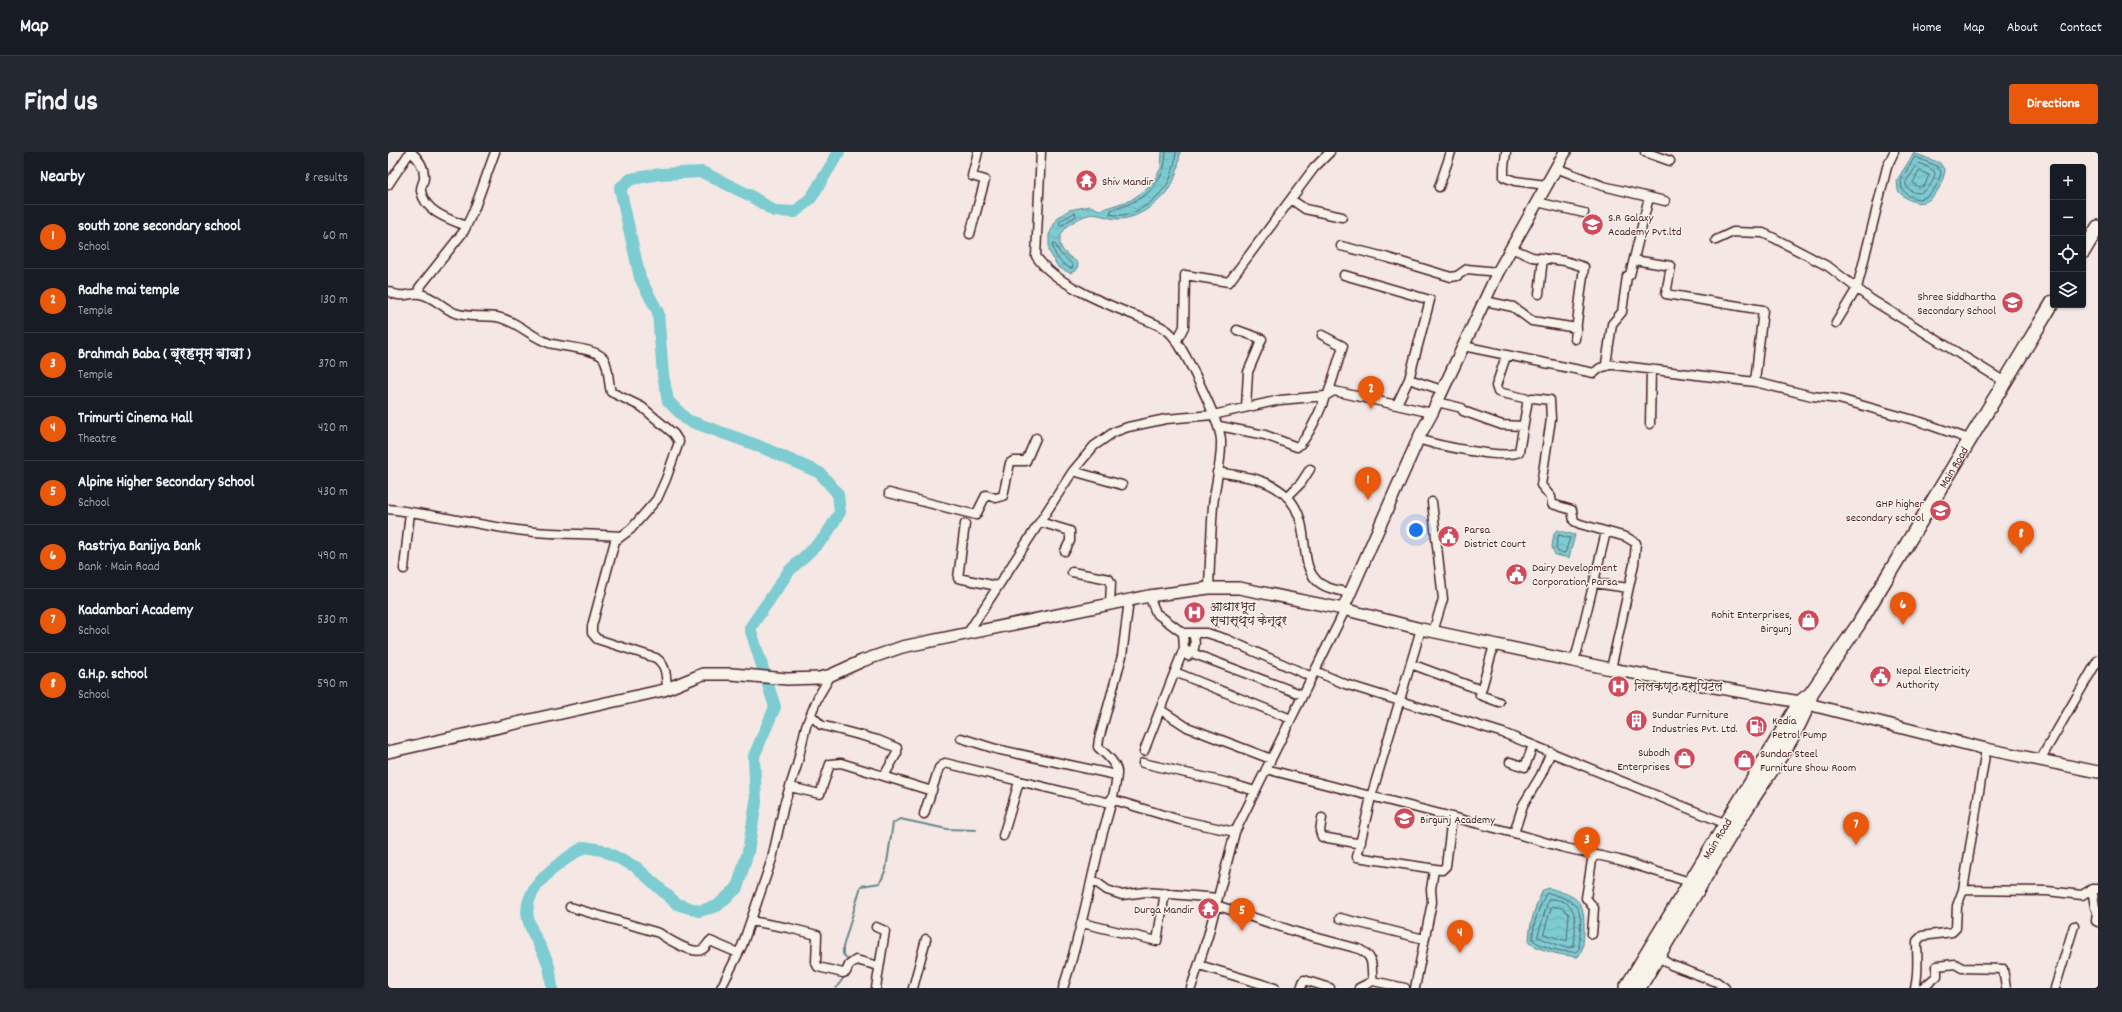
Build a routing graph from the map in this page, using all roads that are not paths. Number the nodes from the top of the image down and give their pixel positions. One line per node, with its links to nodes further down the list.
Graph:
1 (411, 152): 13 (street); 22 (street)
2 (495, 152): 22 (street)
3 (978, 152): 24 (street)
4 (1041, 152): 44 (street)
5 (1330, 152): 17 (street)
6 (1451, 152): 15 (street)
7 (1506, 152): 14 (street)
8 (1565, 152): 12 (main road)
9 (1645, 152): 11 (street)
10 (1894, 152): 33 (street)
11 (1670, 161)
12 (1556, 168): 14 (main road); 16 (street)
13 (388, 185)
14 (1546, 185): 19 (main road)
15 (1439, 186)
16 (1649, 197): 18 (street); 30 (street)
17 (1292, 200): 21 (street); 44 (street)
18 (1665, 201)
19 (1537, 202): 20 (street); 28 (main road)
20 (1584, 213)
21 (1342, 217)
22 (466, 226): 35 (street)
23 (2098, 227): 27 (main road)
24 (970, 234)
25 (1716, 240): 33 (street)
26 (1341, 246): 31 (street)
27 (2086, 247)
28 (1511, 248): 29 (street); 31 (main road)
29 (1542, 258): 36 (street); 40 (street)
30 (1634, 260): 47 (street); 50 (street)
31 (1498, 272): 37 (main road)
32 (1344, 275): 49 (street)
33 (1857, 288): 39 (street); 51 (street)
34 (388, 291): 35 (street)
35 (420, 294): 78 (street)
36 (1539, 294)
37 (1485, 300): 40 (street); 45 (main road)
38 (2050, 307): 51 (main road, Main Road)
39 (1836, 323)
40 (1577, 328): 43 (street)
41 (1237, 330): 57 (street)
42 (1322, 335): 53 (street)
43 (1575, 339)
44 (1176, 342): 59 (street)
45 (1463, 346): 46 (street); 52 (main road)
46 (1506, 356): 47 (street); 54 (street)
47 (1606, 364): 48 (street)
48 (1651, 369): 50 (street); 60 (street)
49 (1409, 379): 52 (street); 56 (street)
50 (1755, 382): 65 (street)
51 (2005, 382): 65 (main road, Main Road)
52 (1442, 390): 55 (main road)
53 (1326, 395): 56 (street); 57 (street); 61 (street)
54 (1528, 399): 62 (street); 77 (street)
55 (1437, 402): 58 (main road); 62 (street)
56 (1397, 404): 58 (street)
57 (1246, 407): 59 (street)
58 (1432, 413): 64 (main road)
59 (1213, 414): 61 (street); 67 (street)
60 (1650, 424)
61 (1219, 426): 68 (street)
62 (1523, 426): 64 (street)
63 (1036, 438): 70 (street)
64 (1418, 439): 86 (main road)
65 (1969, 439): 108 (main road, Main Road)
66 (1310, 469): 71 (street)
67 (1073, 471): 69 (street); 75 (street)
68 (1217, 472): 71 (street); 84 (street)
69 (1122, 486)
70 (888, 493)
71 (1287, 497): 86 (street)
72 (1432, 502): 92 (street)
73 (388, 509): 74 (street)
74 (410, 512): 78 (street); 80 (street)
75 (1040, 522): 79 (street); 83 (street)
76 (964, 524): 83 (street)
77 (1606, 532): 82 (street); 85 (street)
78 (621, 536): 105 (street)
79 (1065, 550)
80 (404, 569)
81 (1072, 572): 89 (street)
82 (1594, 583): 85 (street); 99 (street)
83 (997, 586): 94 (street)
84 (1209, 588): 87 (main road); 90 (main road)
85 (1628, 588): 101 (street)
86 (1350, 594): 90 (main road)
87 (1149, 596): 88 (main road); 93 (street)
88 (1129, 600): 89 (main road); 126 (street)
89 (1110, 604): 94 (main road)
90 (1344, 610): 91 (main road); 103 (street)
91 (1421, 629): 92 (main road); 100 (street)
92 (1434, 632): 96 (main road)
93 (1184, 633): 95 (street); 97 (street)
94 (967, 634): 104 (main road)
95 (1194, 634): 97 (street); 103 (street)
96 (1494, 645): 99 (main road); 106 (street)
97 (1188, 651): 102 (street); 107 (street)
98 (2098, 660): 121 (street)
99 (1572, 661): 101 (main road)
100 (1411, 664): 106 (street); 109 (street)
101 (1611, 669): 108 (main road)
102 (1175, 672): 111 (street); 113 (street)
103 (1313, 674): 107 (street); 109 (street)
104 (831, 675): 105 (main road); 112 (street)
105 (667, 689): 118 (main road)
106 (1481, 690): 110 (street)
107 (1303, 695): 113 (street)
108 (1807, 699): 116 (main road); 137 (main road, Main Road)
109 (1399, 702): 115 (street); 132 (street)
110 (1499, 702)
111 (1161, 710): 117 (street); 120 (street)
112 (811, 715): 127 (street); 129 (street)
113 (1291, 719): 120 (street)
114 (960, 738): 126 (street)
115 (1533, 745): 119 (street); 123 (street)
116 (1986, 749): 121 (main road); 147 (street)
117 (1144, 751)
118 (388, 752)
119 (1551, 752): 137 (street); 139 (street)
120 (1271, 759): 124 (street)
121 (2040, 760): 125 (main road)
122 (1143, 762): 131 (street)
123 (1510, 762)
124 (1266, 769): 131 (street); 132 (street)
125 (2098, 772)
126 (1116, 775): 133 (street)
127 (884, 776): 129 (street); 130 (street)
128 (1019, 782): 130 (street); 133 (street); 140 (street)
129 (790, 787): 153 (street)
130 (932, 791): 134 (street)
131 (1255, 791): 138 (street)
132 (1371, 797): 135 (street); 141 (street)
133 (1111, 801): 138 (street); 144 (street)
134 (924, 814)
135 (1452, 817): 139 (street); 143 (street)
136 (1322, 818): 141 (street)
137 (1731, 826): 145 (main road, Main Road); 162 (main road, Main Road)
138 (1235, 832): 149 (street)
139 (1514, 833): 142 (street)
140 (1003, 836)
141 (1361, 842): 143 (street)
142 (1593, 854): 145 (street); 158 (street)
143 (1434, 870): 159 (street)
144 (1092, 879): 148 (street); 155 (street)
145 (1690, 882): 162 (main road, Main Road)
146 (2095, 889): 147 (street); 151 (street)
147 (1963, 890): 181 (street)
148 (1165, 893): 149 (street); 155 (street)
149 (1217, 902): 163 (street); 165 (street)
150 (570, 907): 161 (street)
151 (2098, 913): 154 (street)
152 (1340, 918): 159 (street)
153 (751, 921): 161 (street); 164 (street)
154 (2098, 922)
155 (1082, 923): 170 (street)
156 (2074, 926): 166 (street)
157 (876, 927): 164 (street)
158 (1592, 934)
159 (1424, 938): 177 (street)
160 (926, 939): 169 (street)
161 (738, 953): 167 (street)
162 (1654, 954): 178 (main road, Main Road); 179 (main road, Main Road); 180 (street)
163 (1198, 965): 171 (street); 172 (street)
164 (879, 966): 168 (street)
165 (1373, 981): 175 (street); 176 (street)
166 (2058, 987)
167 (721, 988)
168 (876, 988)
169 (913, 988)
170 (1064, 988)
171 (1191, 988)
172 (1275, 988)
173 (1301, 988): 174 (street)
174 (1330, 988)
175 (1359, 988)
176 (1405, 988)
177 (1415, 988)
178 (1626, 988)
179 (1639, 988)
180 (1725, 988)
181 (1915, 988)
182 (1923, 988): 183 (street)
183 (2006, 988)

